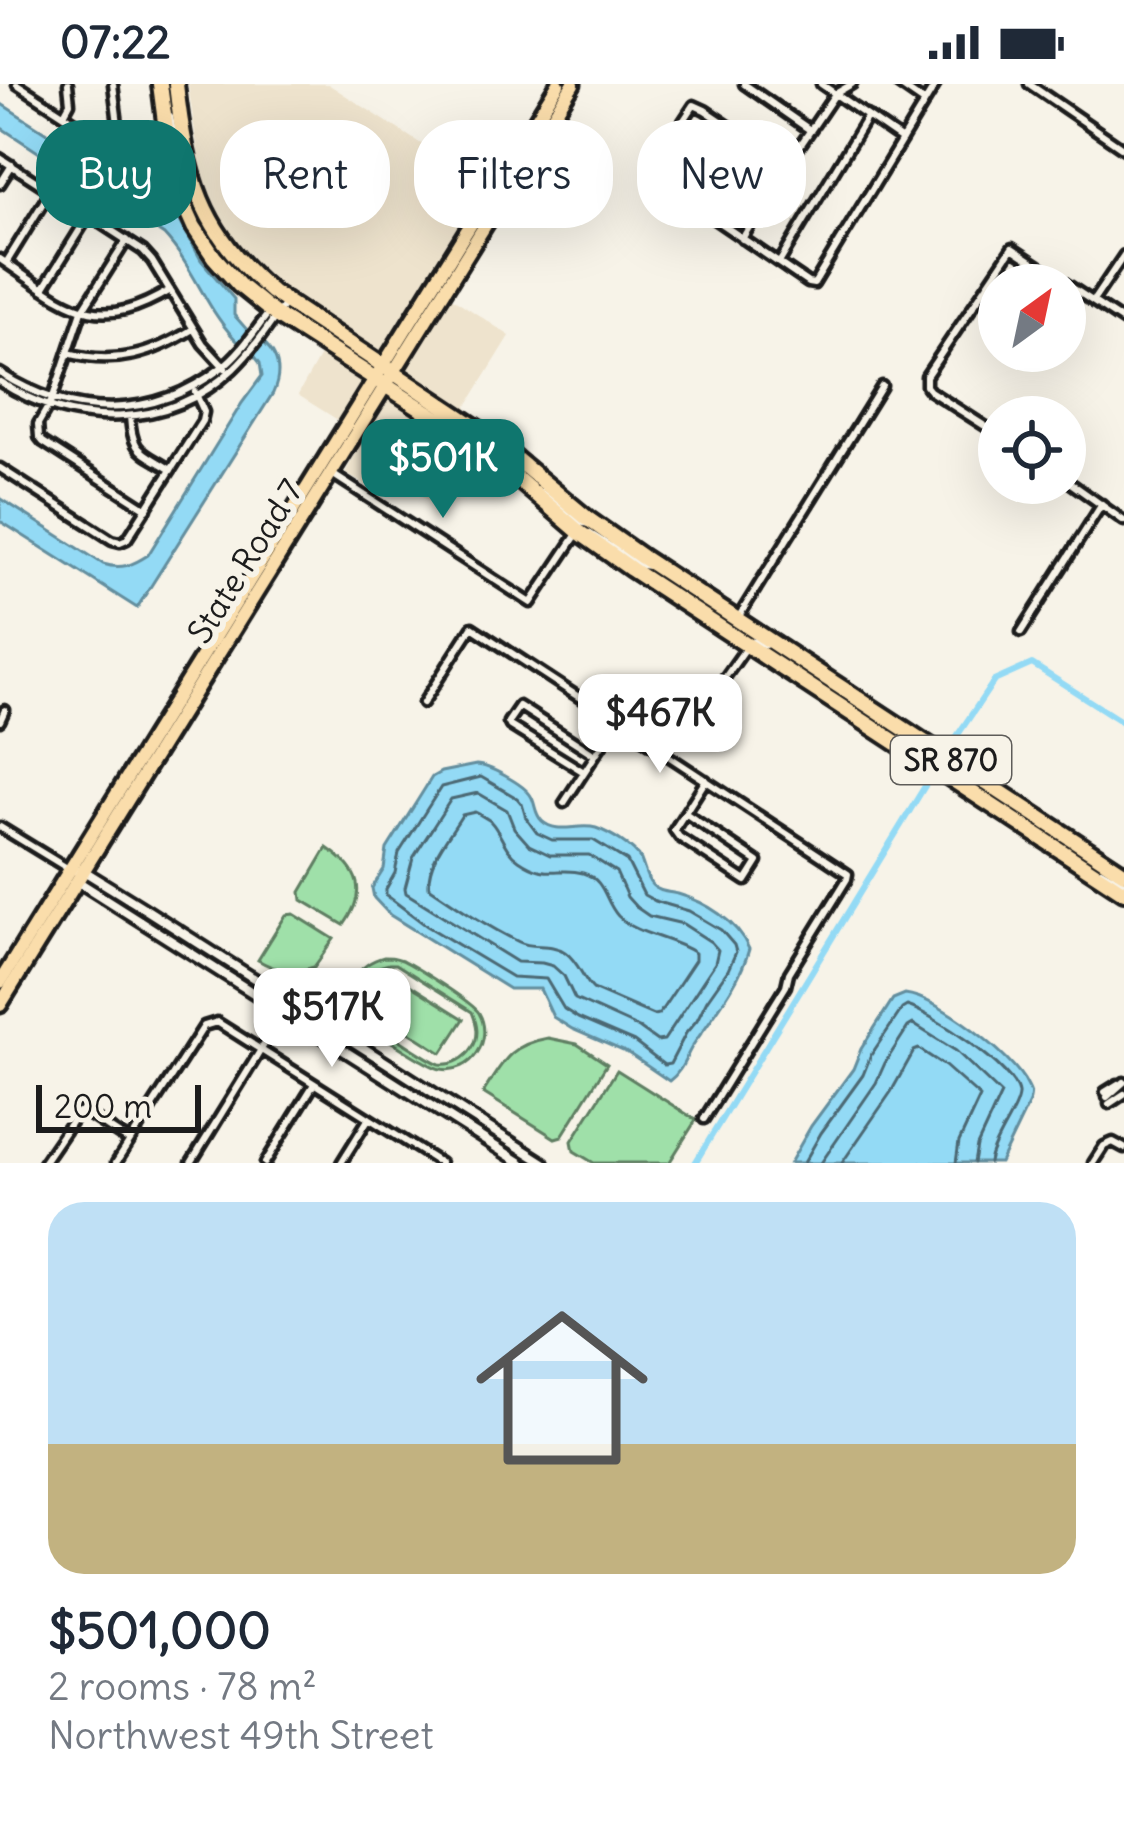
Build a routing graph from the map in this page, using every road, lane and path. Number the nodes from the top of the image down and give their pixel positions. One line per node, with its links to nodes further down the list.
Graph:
1 (17, 84): 15 (street)
2 (68, 84): 15 (street)
3 (113, 84): 15 (street)
4 (168, 84): 14 (highway, SR 870)
5 (744, 84): 21 (street)
6 (820, 84): 12 (street)
7 (852, 84): 12 (street)
8 (898, 84): 13 (street)
9 (936, 84): 13 (street)
10 (1029, 84): 24 (street)
11 (567, 86): 17 (main road, State Road 7); 18 (main road, State Road 7)
12 (836, 94): 16 (street); 21 (street)
13 (924, 102): 23 (street)
14 (171, 108): 44 (highway, SR 870); 44 (highway, SR 870)
15 (64, 114)
16 (867, 117): 23 (street); 40 (street)
17 (542, 120)
18 (548, 120)
19 (685, 120): 20 (street)
20 (720, 120)
21 (810, 130): 22 (street)
22 (806, 136)
23 (902, 140): 40 (street)
24 (1124, 149)
25 (0, 158): 26 (street)
26 (12, 165): 27 (street); 28 (street)
27 (36, 181)
28 (0, 184)
29 (36, 211): 39 (street)
30 (80, 228): 41 (street)
31 (109, 228): 37 (street)
32 (470, 228): 51 (main road, State Road 7)
33 (484, 228): 51 (main road, State Road 7)
34 (727, 228): 36 (street)
35 (748, 228): 36 (street)
36 (742, 238): 40 (street)
37 (127, 239): 42 (street); 45 (street)
38 (1124, 254): 43 (street)
39 (3, 261): 41 (street)
40 (778, 263)
41 (44, 289): 45 (street)
42 (170, 290): 45 (street); 47 (street)
43 (1093, 301): 46 (street); 58 (street)
44 (278, 307): 49 (street); 51 (highway, SR 870)
45 (82, 311): 48 (street)
46 (1124, 322)
47 (194, 329): 48 (street); 49 (street)
48 (68, 352): 56 (street)
49 (226, 369): 54 (street)
50 (0, 373): 52 (street)
51 (385, 375): 61 (main road, State Road 7); 62 (highway, SR 870); 68 (highway, SR 870); 89 (main road, State Road 7)
52 (6, 383): 55 (street); 56 (street)
53 (882, 386): 72 (street)
54 (195, 391): 57 (street); 60 (street)
55 (0, 399)
56 (50, 404): 57 (street); 66 (street)
57 (130, 412): 60 (street)
58 (978, 421)
59 (0, 468): 66 (street)
60 (171, 470): 66 (street)
61 (332, 474): 69 (street); 89 (main road, State Road 7)
62 (528, 489): 68 (street); 69 (highway, SR 870)
63 (1086, 493): 64 (street)
64 (1102, 504): 67 (street); 73 (street)
65 (1124, 504): 67 (street)
66 (147, 509)
67 (1121, 518)
68 (594, 524): 70 (highway, SR 870)
69 (579, 532): 70 (street); 71 (highway, SR 870)
70 (652, 564): 72 (highway, SR 870)
71 (699, 614): 72 (street); 74 (highway, SR 870)
72 (737, 620): 75 (highway, SR 870)
73 (1021, 632)
74 (748, 645): 75 (street); 80 (street); 87 (highway, SR 870)
75 (789, 654): 87 (highway, SR 870)
76 (423, 704): 79 (street)
77 (4, 710): 78 (street)
78 (0, 721)
79 (616, 722): 80 (street); 81 (street)
80 (663, 752): 83 (street)
81 (595, 754): 82 (street); 82 (street)
82 (584, 772): 84 (street)
83 (706, 780): 85 (street); 99 (street)
84 (564, 803)
85 (685, 813): 85 (street)
86 (0, 827): 89 (street)
87 (1094, 863): 88 (highway, SR 870); 90 (highway, SR 870)
88 (1124, 873)
89 (77, 874): 91 (main road, State Road 7); 92 (main road, State Road 7); 110 (street); 111 (street)
90 (1124, 888)
91 (0, 982)
92 (0, 1005)
93 (278, 1022): 94 (street)
94 (261, 1050): 96 (street); 100 (street); 105 (street)
95 (1123, 1083): 97 (street)
96 (314, 1084): 98 (street); 106 (street)
97 (1124, 1094)
98 (369, 1118): 102 (street); 107 (street)
99 (704, 1119)
100 (129, 1141): 103 (street); 104 (street)
101 (1120, 1146): 112 (street)
102 (423, 1153): 108 (street); 109 (street)
103 (43, 1163)
104 (116, 1163)
105 (190, 1163)
106 (265, 1163)
107 (341, 1163)
108 (417, 1163)
109 (440, 1163)
110 (521, 1163)
111 (544, 1163)
112 (1093, 1163)

